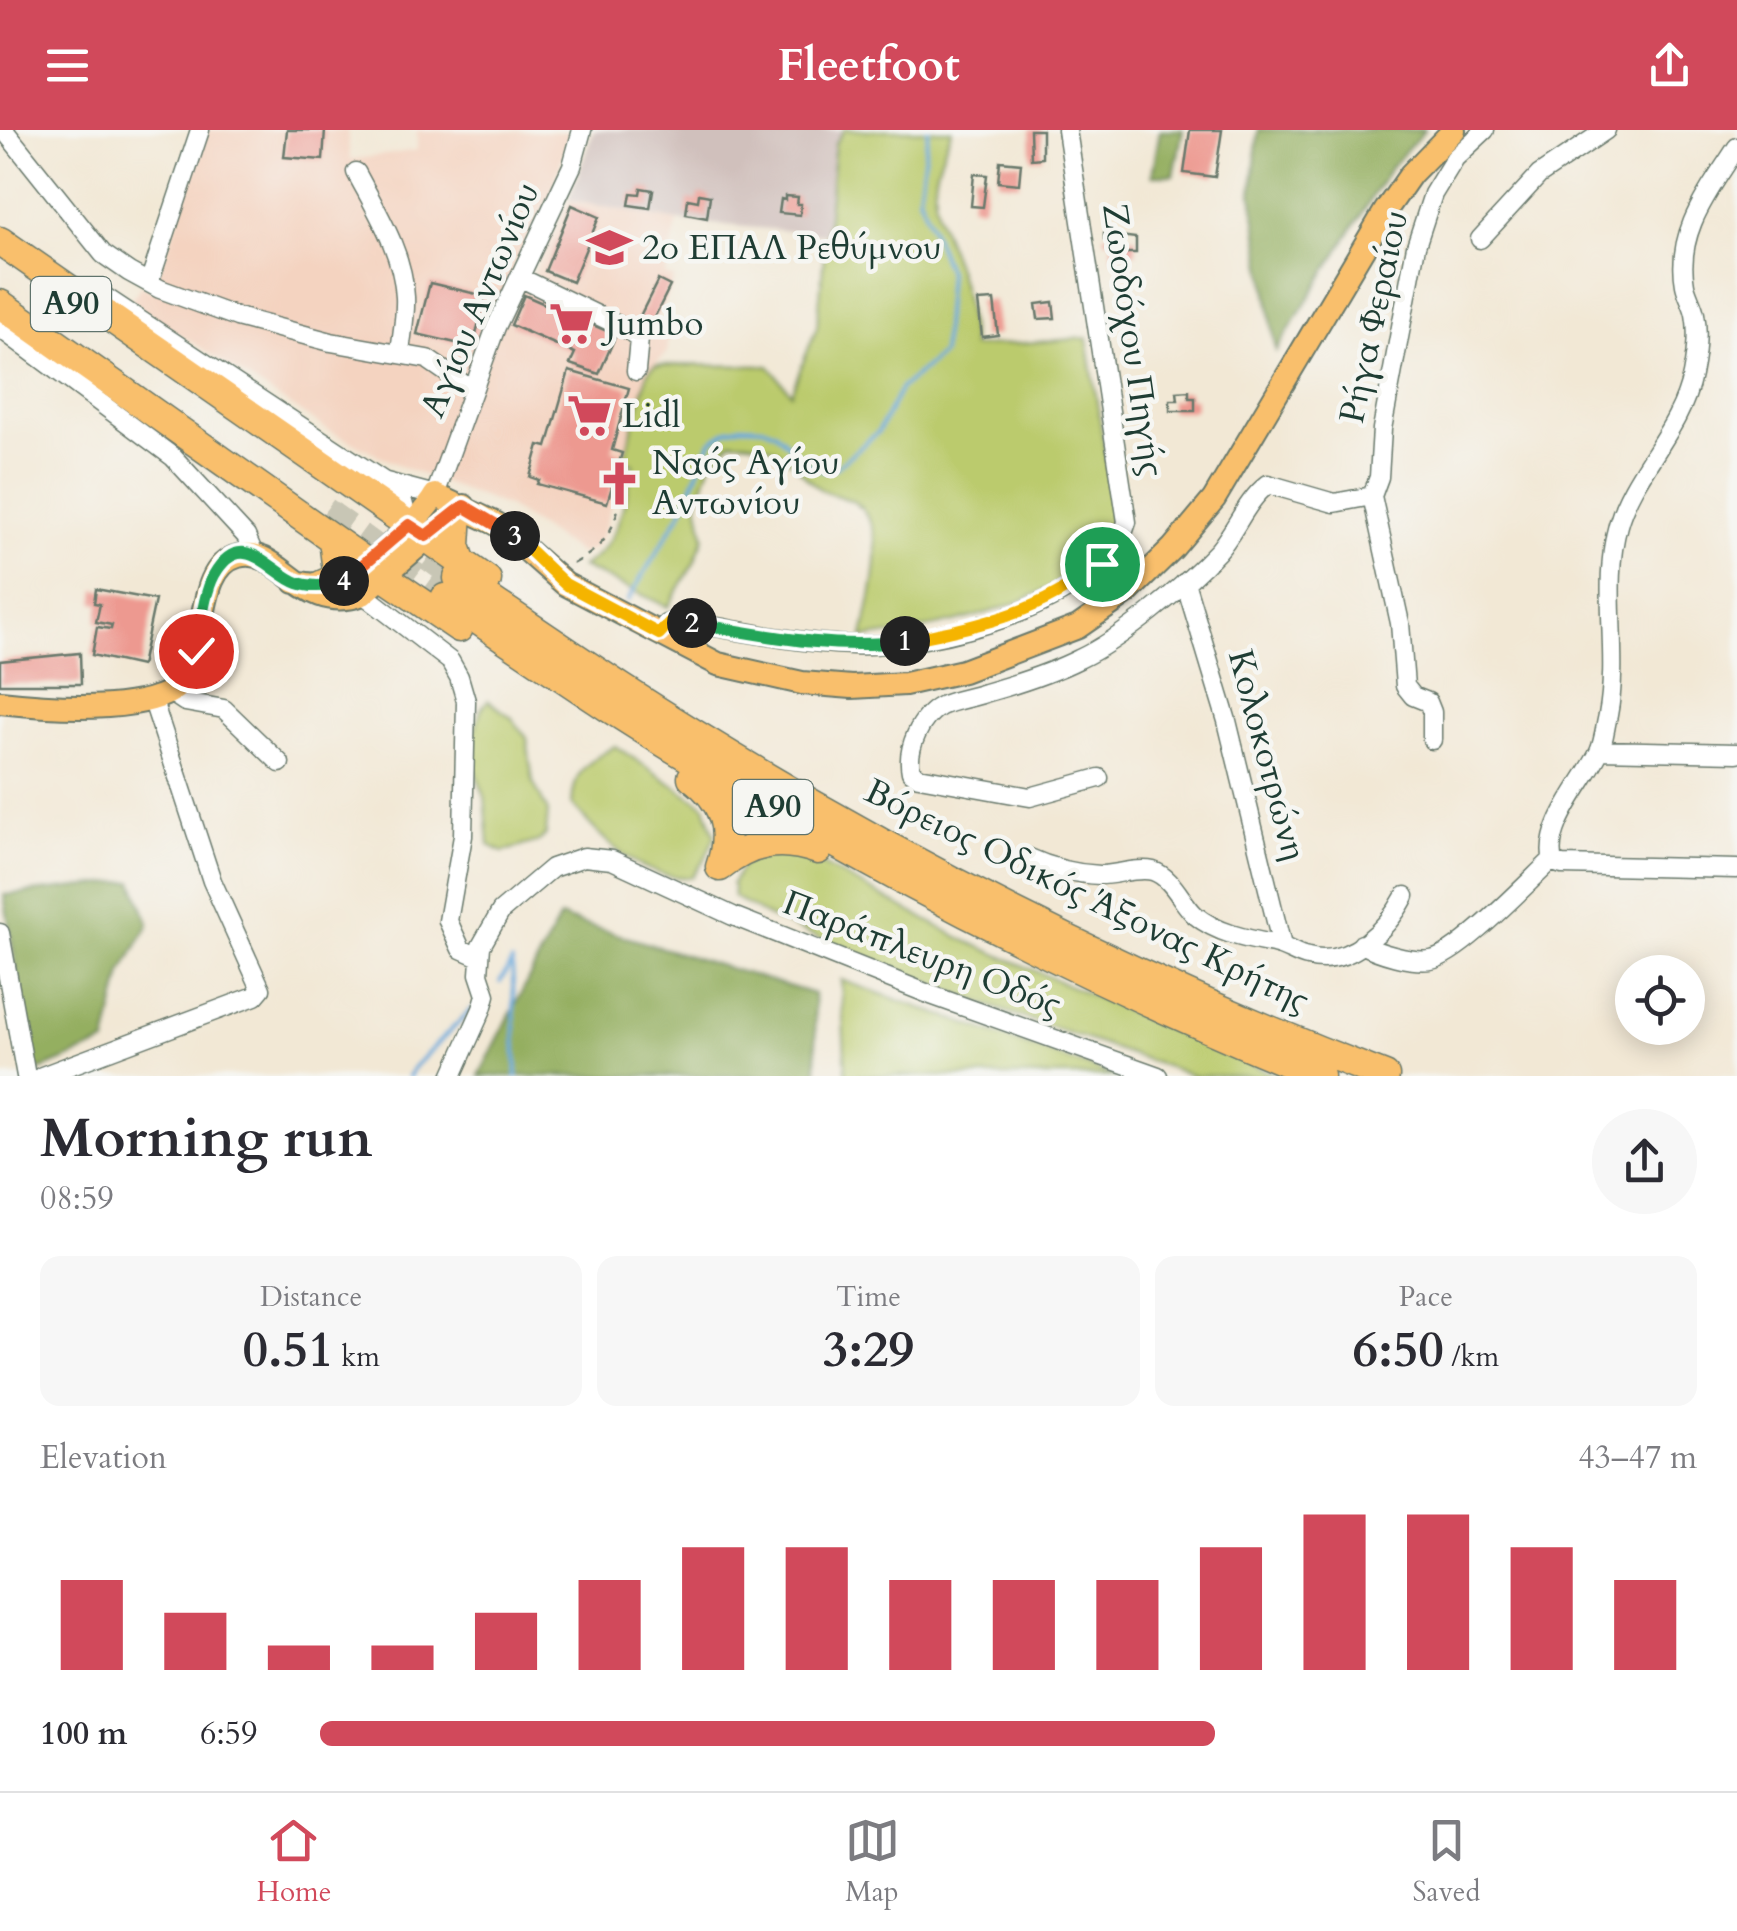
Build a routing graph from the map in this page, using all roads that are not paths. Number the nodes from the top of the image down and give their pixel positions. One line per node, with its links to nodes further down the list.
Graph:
1 (4, 130): 14 (street)
2 (200, 130): 16 (street)
3 (582, 130): 15 (street, Αγίου Αντωνίου)
4 (1067, 130): 34 (street, Ζωοδόχου Πηγής)
5 (1454, 130): 34 (main road)
6 (1485, 130): 25 (street, Ρήγα Φεραίου)
7 (1606, 130): 11 (street)
8 (1737, 147): 38 (street)
9 (356, 172): 21 (street)
10 (0, 227): 18 (street)
11 (1480, 238)
12 (0, 241): 27 (highway)
13 (0, 256): 17 (highway, Α90)
14 (129, 272): 16 (street); 18 (street)
15 (521, 278): 22 (street); 23 (street, Αγίου Αντωνίου)
16 (149, 284): 21 (street)
17 (0, 285)
18 (110, 300): 24 (street)
19 (0, 304): 28 (highway)
20 (0, 328): 29 (street)
21 (400, 352): 23 (street)
22 (636, 371)
23 (472, 390): 26 (street, Αγίου Αντωνίου)
24 (385, 482): 26 (street); 27 (street)
25 (1372, 496): 31 (street); 37 (street)
26 (452, 504): 27 (main road); 33 (highway); 34 (main road)
27 (417, 531): 30 (main road); 33 (highway)
28 (333, 540): 30 (highway); 32 (highway)
29 (254, 554): 32 (main road); 35 (main road)
30 (371, 580): 32 (main road); 33 (highway); 53 (street)
31 (1185, 582): 42 (street); 52 (street, Κολοκοτρώνη)
32 (308, 584)
33 (448, 586): 41 (highway); 54 (highway); 54 (highway, Βόρειος Οδικός Άξονας Κρήτης / Α90)
34 (659, 634)
35 (161, 695): 36 (main road); 40 (street); 56 (street)
36 (0, 702)
37 (1432, 740)
38 (1600, 750): 39 (street); 45 (street)
39 (1737, 754)
40 (280, 763)
41 (692, 778): 43 (highway); 46 (highway)
42 (1098, 778)
43 (818, 850): 46 (highway); 54 (highway)
44 (1027, 857): 52 (street)
45 (1553, 861): 47 (street); 51 (street)
46 (720, 866): 49 (street)
47 (1737, 868)
48 (1405, 896): 51 (street)
49 (702, 901): 53 (street, Παράπλευρη Οδός); 58 (street, Παράπλευρη Οδός)
50 (0, 933): 55 (street)
51 (1362, 944): 52 (street)
52 (1282, 946)
53 (479, 965): 57 (street)
54 (1121, 976): 59 (highway, Βόρειος Οδικός Άξονας Κρήτης / Α90); 60 (highway, Βόρειος Οδικός Άξονας Κρήτης / Α90)
55 (26, 1076)
56 (42, 1076)
57 (452, 1076)
58 (1158, 1076)
59 (1320, 1076)
60 (1385, 1076)

